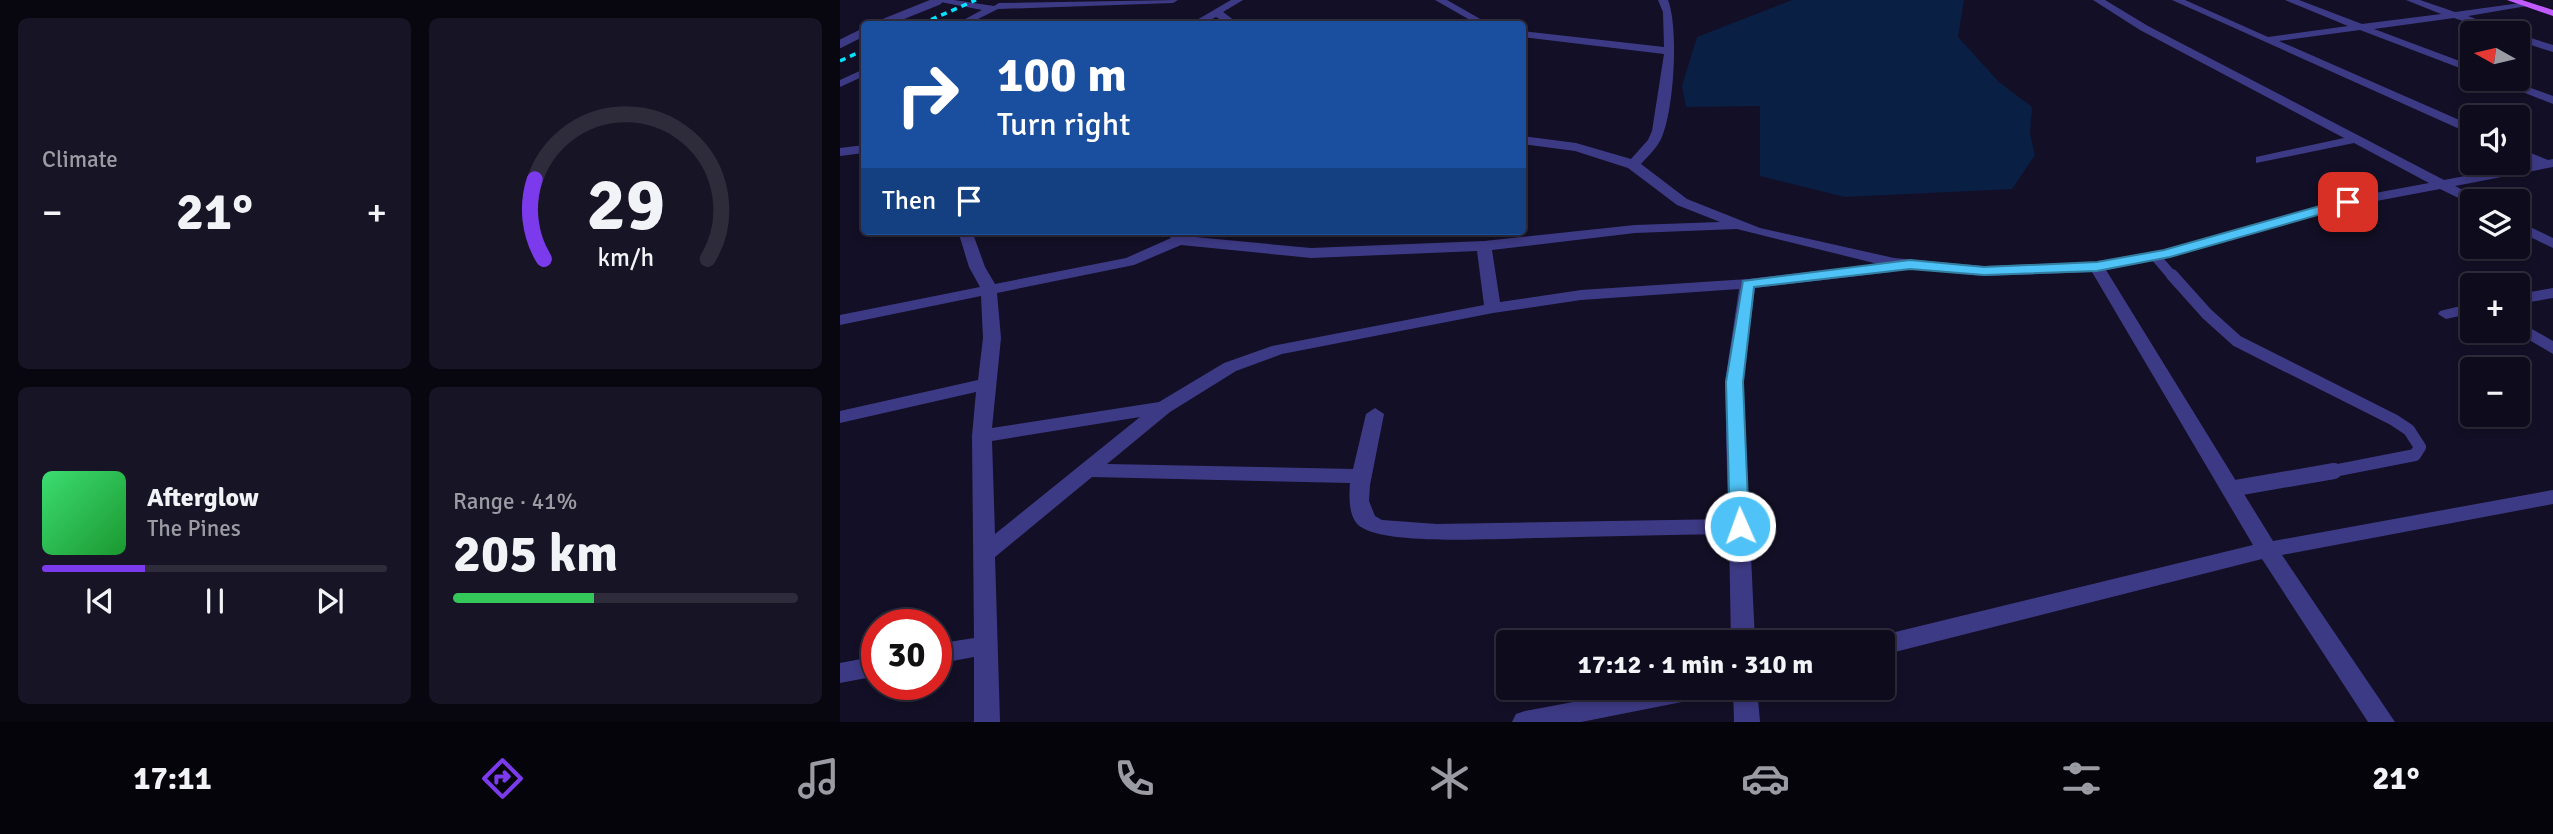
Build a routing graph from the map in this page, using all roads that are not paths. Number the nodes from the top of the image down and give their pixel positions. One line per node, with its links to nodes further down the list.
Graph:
1 (1011, 0): 13 (street)
2 (1174, 0): 13 (street)
3 (1238, 0): 14 (street)
4 (1440, 0): 21 (street)
5 (1663, 0): 30 (street)
6 (2177, 0): 26 (street)
7 (2290, 0): 23 (street)
8 (2411, 0): 16 (street)
9 (2512, 0): 12 (main road)
10 (937, 1): 13 (street); 17 (lane)
11 (2103, 1): 37 (street)
12 (2528, 5): 15 (main road); 16 (street)
13 (992, 12): 18 (street)
14 (1217, 13): 19 (street); 20 (street)
15 (2553, 13)
16 (2458, 16): 22 (street); 23 (street)
17 (888, 21)
18 (969, 21)
19 (1201, 21)
20 (1229, 21)
21 (1478, 21)
22 (2472, 21)
23 (2361, 27): 26 (street); 31 (street)
24 (861, 34): 28 (lane)
25 (1526, 34): 30 (street)
26 (2266, 40): 36 (street)
27 (2530, 41): 29 (street)
28 (840, 44)
29 (2553, 49)
30 (1668, 51): 44 (street)
31 (2460, 65)
32 (861, 74): 33 (street)
33 (840, 84)
34 (2529, 91): 35 (street)
35 (2553, 100)
36 (2460, 125)
37 (2355, 139): 42 (street); 45 (street)
38 (1526, 141): 44 (street)
39 (861, 149): 40 (street)
40 (840, 152)
41 (2530, 156): 43 (street)
42 (2261, 160)
43 (2551, 164): 45 (street)
44 (1633, 165): 47 (street)
45 (2442, 184): 46 (street); 55 (street)
46 (2460, 194)
47 (1743, 226): 53 (street); 56 (street)
48 (2530, 232): 52 (street)
49 (966, 235): 59 (street)
50 (1176, 235): 54 (street); 59 (street)
51 (1452, 235): 54 (street)
52 (2553, 244)
53 (1484, 246): 54 (street); 62 (street)
54 (1456, 247)
55 (2155, 256): 57 (street); 75 (lane)
56 (1910, 265): 57 (street); 58 (street)
57 (2097, 267): 75 (street)
58 (1748, 284): 62 (street); 77 (street)
59 (989, 288): 65 (street); 68 (street)
60 (2553, 293): 61 (street)
61 (2530, 297)
62 (1493, 308): 69 (street)
63 (2460, 311): 64 (street)
64 (2445, 314)
65 (840, 320)
66 (2530, 334): 67 (street)
67 (2553, 349)
68 (986, 384): 71 (street); 72 (street)
69 (1163, 408): 72 (street); 73 (street)
70 (1375, 414): 74 (street)
71 (840, 417)
72 (982, 436): 79 (street)
73 (1086, 470): 74 (street); 79 (street)
74 (1362, 476): 77 (street)
75 (2230, 489): 78 (street)
76 (2553, 497): 78 (street)
77 (1740, 526): 80 (street)
78 (2267, 550): 81 (street); 91 (street)
79 (984, 554): 82 (street)
80 (1743, 630)
81 (1895, 642)
82 (986, 645): 83 (street); 88 (street)
83 (952, 651)
84 (861, 669): 85 (street)
85 (840, 673)
86 (1640, 700): 89 (street)
87 (1746, 700): 90 (street)
88 (987, 722)
89 (1525, 722)
90 (1747, 722)
91 (2382, 722)

